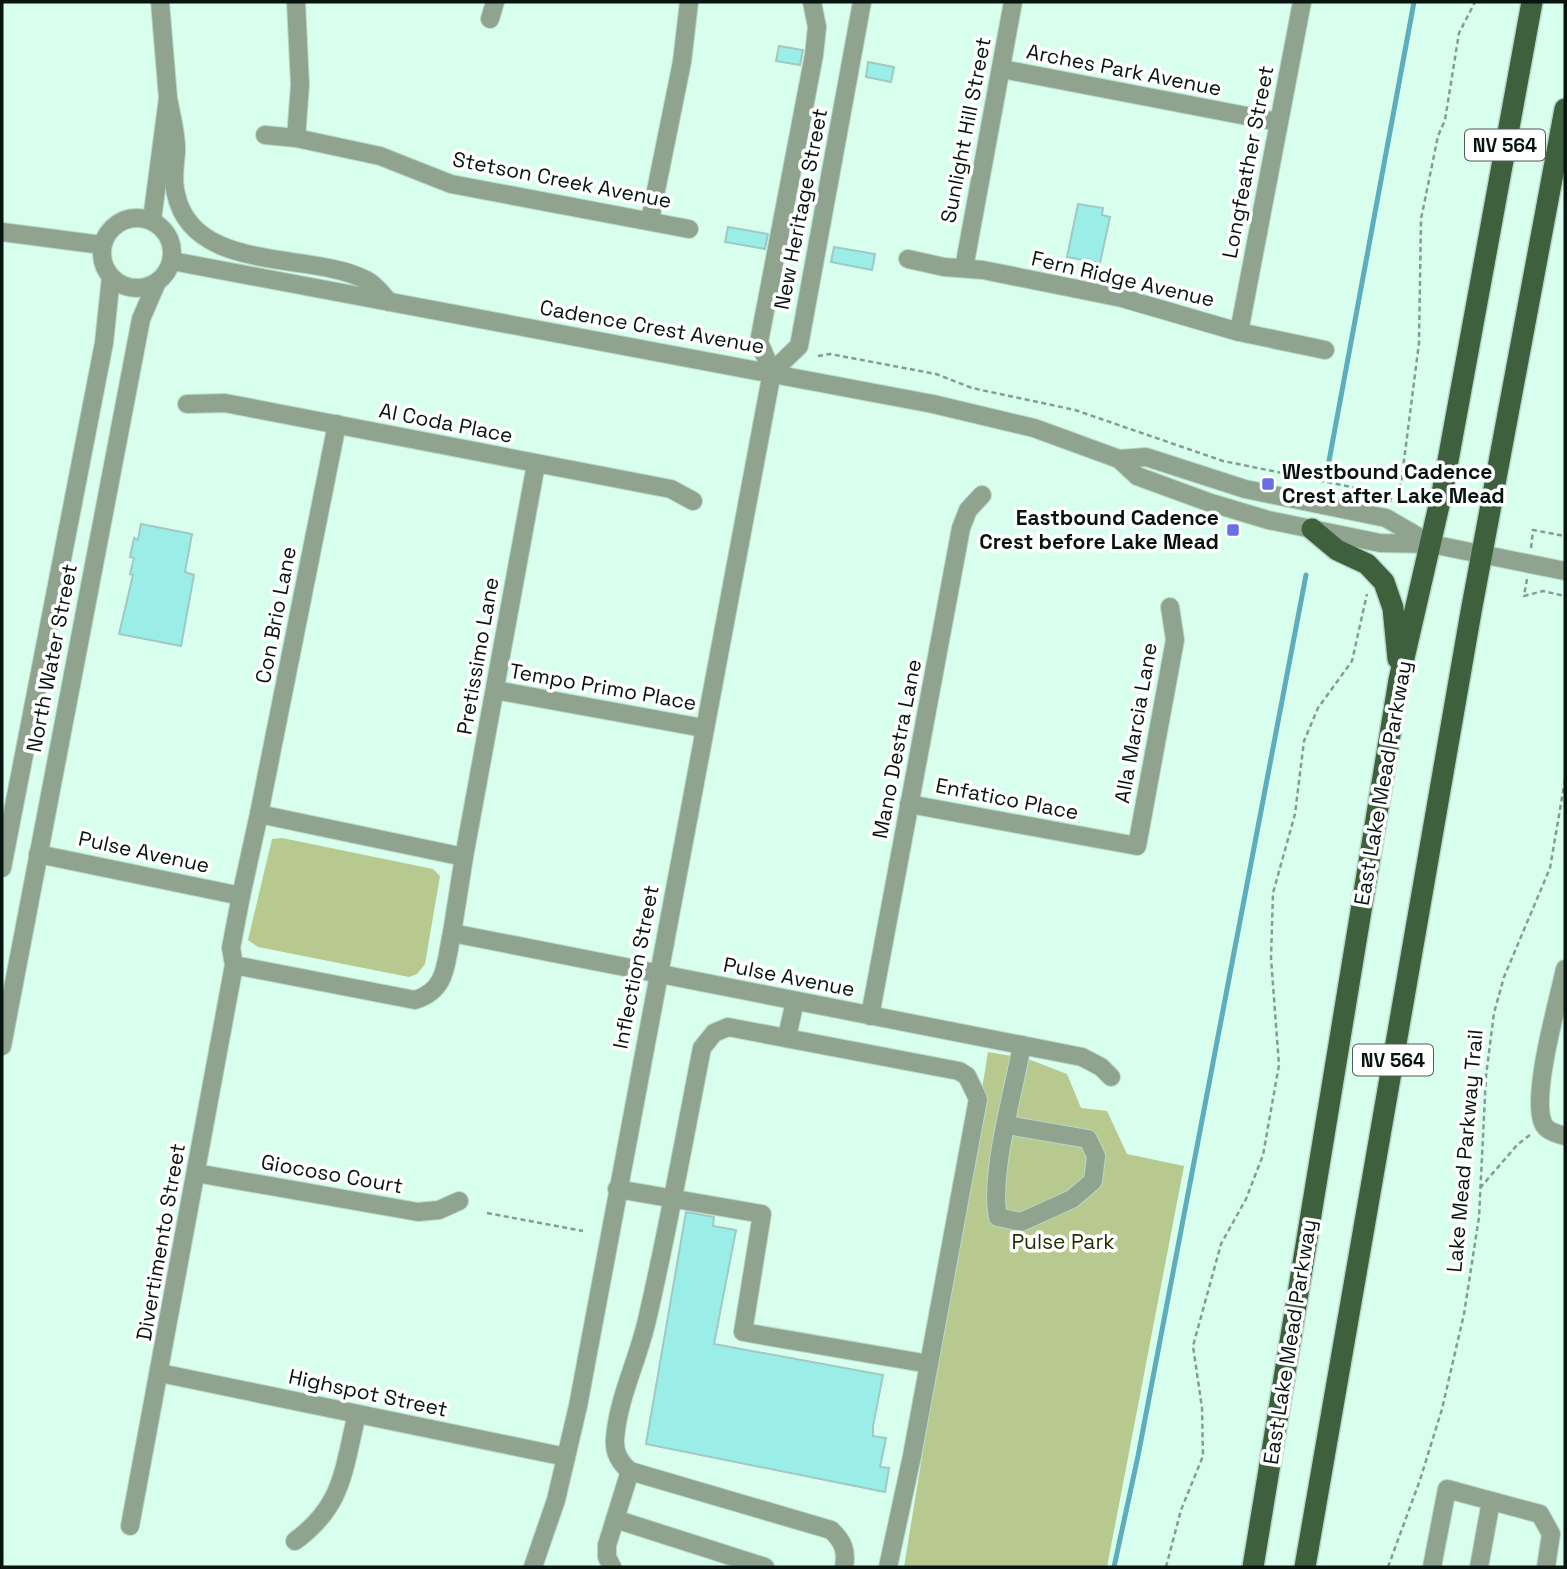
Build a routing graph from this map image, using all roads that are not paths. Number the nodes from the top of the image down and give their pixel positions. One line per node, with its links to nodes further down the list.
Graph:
1 (160, 2): 10 (street)
2 (296, 2): 14 (street)
3 (689, 2): 16 (street)
4 (812, 2): 28 (street, New Heritage Street)
5 (862, 2): 28 (street, New Heritage Street)
6 (1013, 2): 9 (street, Sunlight Hill Street)
7 (1302, 2): 12 (street, Longfeather Street)
8 (1532, 2): 36 (main road, East Lake Mead Parkway / NV 564)
9 (1002, 69): 12 (street, Arches Park Avenue); 22 (street, Sunlight Hill Street)
10 (168, 98): 15 (street); 25 (street)
11 (1565, 109): 37 (main road, NV 564)
12 (1278, 122): 26 (street, Longfeather Street)
13 (265, 135): 14 (street, Stetson Creek Avenue)
14 (296, 138): 16 (street, Stetson Creek Avenue)
15 (152, 220): 19 (street); 21 (street)
16 (650, 220): 17 (street, Stetson Creek Avenue)
17 (689, 229)
18 (2, 232): 19 (street)
19 (102, 245): 23 (street)
20 (908, 259): 22 (street, Fern Ridge Avenue)
21 (172, 261): 24 (street); 25 (street, Cadence Crest Avenue)
22 (964, 268): 26 (street, Fern Ridge Avenue)
23 (110, 277): 24 (street); 48 (street, North Water Street)
24 (157, 282): 46 (street, North Water Street)
25 (389, 302): 28 (street, Cadence Crest Avenue)
26 (1239, 332): 27 (street, Fern Ridge Avenue)
27 (1325, 351)
28 (772, 372): 31 (street, Cadence Crest Avenue); 42 (street, Inflection Street)
29 (187, 404): 30 (street, Al Coda Place)
30 (337, 425): 32 (street, Al Coda Place); 44 (street, Con Brio Lane)
31 (1119, 459): 35 (street, Cadence Crest Avenue); 36 (street, Cadence Crest Avenue)
32 (536, 464): 34 (street, Al Coda Place); 41 (street, Pretissimo Lane)
33 (982, 495): 43 (street, Mano Destra Lane)
34 (693, 501)
35 (1312, 529): 36 (street, Cadence Crest Avenue); 40 (main road)
36 (1431, 544): 37 (street); 40 (main road, East Lake Mead Parkway / NV 564)
37 (1482, 554): 38 (street); 82 (main road, NV 564)
38 (1565, 571)
39 (1171, 607): 45 (street, Alla Marcia Lane)
40 (1399, 680): 81 (main road, East Lake Mead Parkway / NV 564)
41 (495, 690): 42 (street, Tempo Primo Place); 47 (street, Pretissimo Lane)
42 (703, 728): 53 (street, Inflection Street)
43 (909, 804): 45 (street, Enfatico Place); 56 (street, Mano Destra Lane)
44 (259, 814): 47 (street); 49 (street)
45 (1137, 846)
46 (38, 853): 49 (street, Pulse Avenue); 54 (street, North Water Street)
47 (464, 857): 50 (street)
48 (2, 868)
49 (241, 895): 51 (street)
50 (452, 933): 51 (street); 53 (street, Pulse Avenue)
51 (234, 965): 63 (street, Divertimento Street)
52 (1565, 969): 62 (street)
53 (657, 974): 55 (street, Pulse Avenue); 64 (street, Inflection Street)
54 (7, 989): 59 (street, North Water Street)
55 (795, 1001): 56 (street, Pulse Avenue); 57 (street)
56 (870, 1016): 58 (street, Pulse Avenue)
57 (787, 1037): 65 (street); 67 (street)
58 (1022, 1045): 60 (street, Pulse Avenue); 61 (street)
59 (2, 1046)
60 (1111, 1077)
61 (1007, 1125): 61 (street)
62 (1565, 1136)
63 (196, 1173): 66 (street, Giocoso Court); 68 (street, Divertimento Street)
64 (617, 1189): 65 (street); 70 (street, Inflection Street)
65 (672, 1199): 67 (street); 71 (street)
66 (459, 1201)
67 (929, 1364): 80 (street)
68 (160, 1373): 69 (street, Highspot Street); 74 (street, Divertimento Street)
69 (356, 1414): 70 (street, Highspot Street); 75 (street)
70 (566, 1457): 76 (street, Inflection Street)
71 (630, 1471): 73 (street); 79 (street)
72 (1491, 1501): 83 (street); 84 (street); 85 (street)
73 (615, 1519): 77 (street); 78 (street)
74 (130, 1526)
75 (295, 1541)
76 (533, 1567)
77 (612, 1567)
78 (765, 1567)
79 (844, 1567)
80 (888, 1567)
81 (1253, 1567)
82 (1305, 1567)
83 (1432, 1567)
84 (1479, 1567)
85 (1546, 1567)

